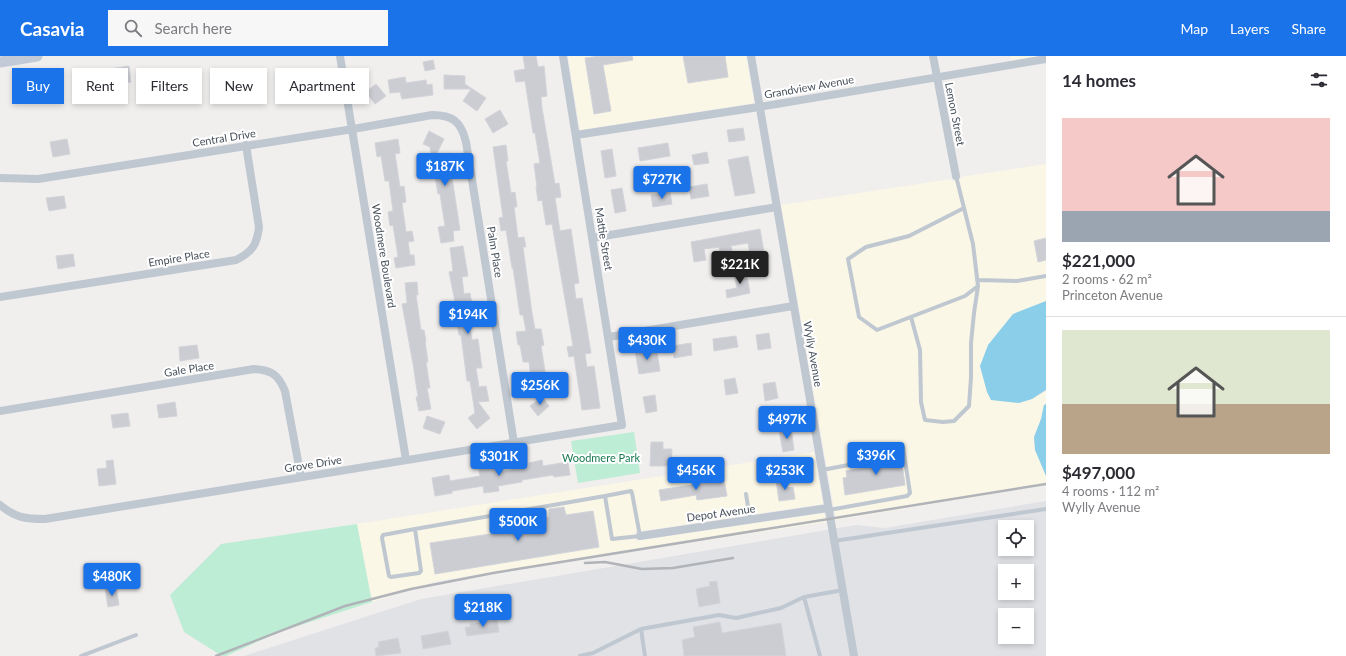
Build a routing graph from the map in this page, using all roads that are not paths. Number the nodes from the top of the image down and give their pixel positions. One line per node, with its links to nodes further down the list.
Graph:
1 (34, 56): 7 (main road)
2 (340, 56): 11 (street, Woodmere Boulevard)
3 (563, 56): 12 (street, Mattie Street)
4 (751, 56): 9 (street, Wylly Avenue)
5 (934, 56): 8 (street, Lemon Street)
6 (1046, 59): 8 (street, Grandview Avenue)
7 (0, 62)
8 (937, 76): 9 (street, Grandview Avenue); 14 (street, Lemon Street)
9 (759, 107): 12 (street, Grandview Avenue); 16 (street, Wylly Avenue)
10 (451, 118): 11 (street, Central Drive); 28 (street, Palm Place)
11 (353, 129): 13 (street, Central Drive); 29 (street, Woodmere Boulevard)
12 (576, 135): 18 (street, Mattie Street)
13 (246, 145): 15 (street, Central Drive); 22 (street, Empire Place)
14 (956, 176): 17 (lane)
15 (0, 178)
16 (777, 207): 18 (street); 23 (street, Wylly Avenue)
17 (964, 208): 20 (lane); 24 (lane)
18 (592, 238): 25 (street, Mattie Street)
19 (1046, 276): 20 (lane)
20 (978, 280): 21 (lane)
21 (978, 286): 24 (lane); 24 (lane)
22 (0, 297)
23 (793, 306): 25 (street); 30 (street, Wylly Avenue)
24 (911, 317)
25 (609, 337): 27 (street, Mattie Street)
26 (0, 411): 31 (street, Gale Place)
27 (622, 425): 28 (street, Grove Drive)
28 (514, 443): 29 (street, Grove Drive)
29 (406, 460): 31 (street, Grove Drive)
30 (822, 470): 35 (street, Wylly Avenue); 35 (lane)
31 (301, 477): 34 (street, Grove Drive)
32 (746, 494): 37 (lane)
33 (605, 496): 38 (lane); 39 (lane); 39 (lane)
34 (0, 505)
35 (828, 509): 37 (street, Depot Avenue); 40 (street, Wylly Avenue)
36 (1046, 509): 40 (lane)
37 (750, 520): 39 (street, Depot Avenue)
38 (415, 529): 38 (lane)
39 (640, 536)
40 (834, 541): 41 (street, Wylly Avenue)
41 (843, 590): 42 (lane); 50 (street, Wylly Avenue)
42 (804, 597): 43 (lane); 49 (lane)
43 (641, 629): 45 (lane); 48 (lane)
44 (136, 635): 46 (lane)
45 (593, 654): 47 (lane)
46 (81, 656)
47 (580, 656)
48 (645, 656)
49 (820, 656)
50 (854, 656)

